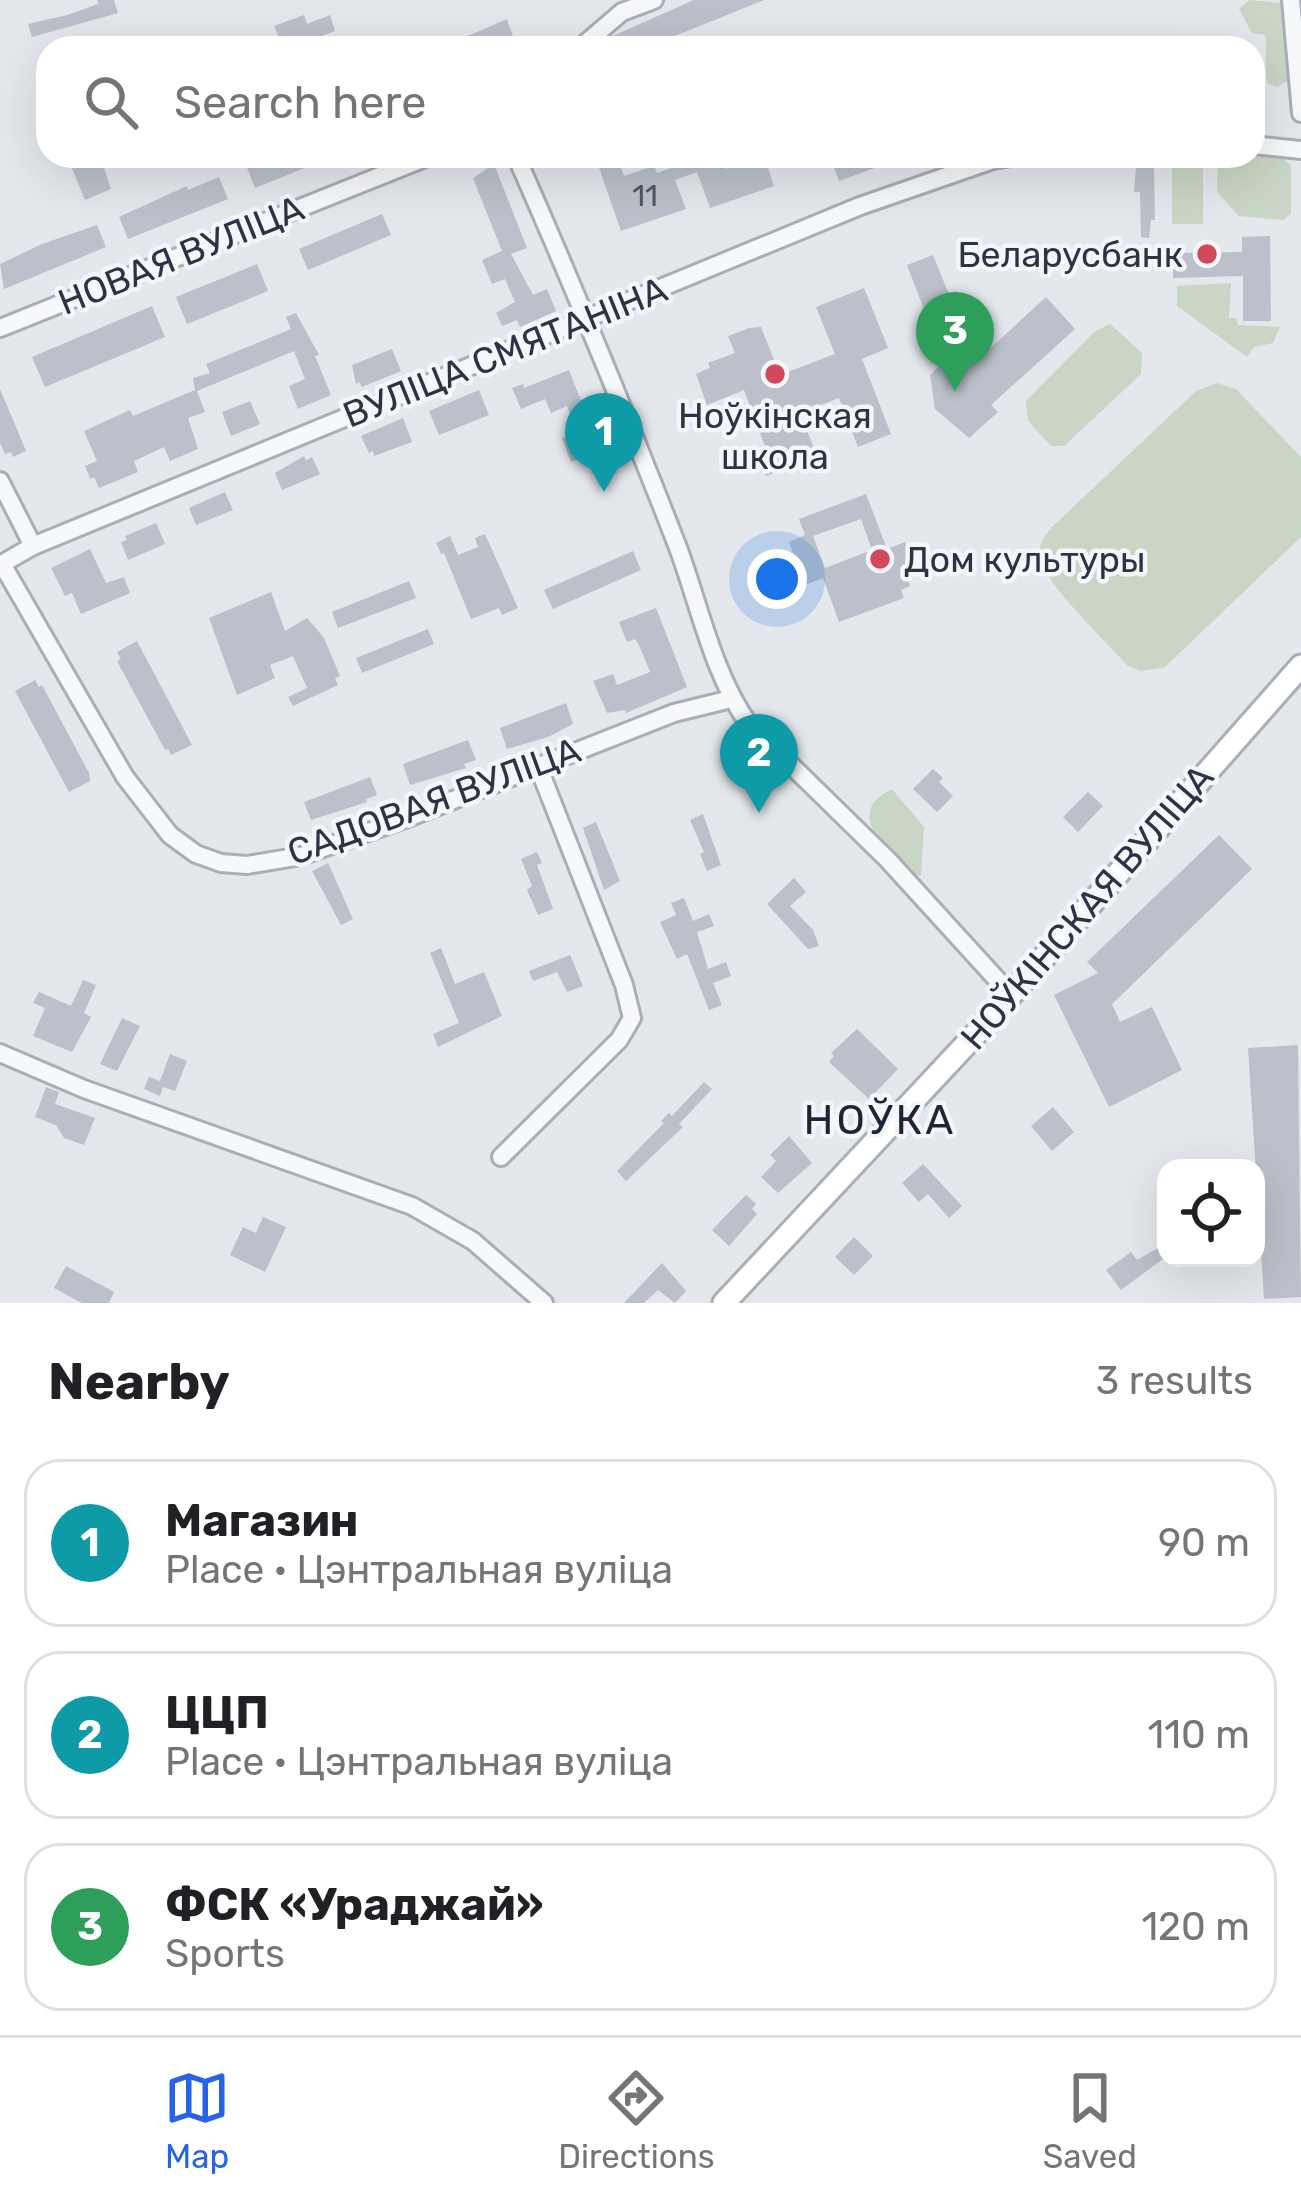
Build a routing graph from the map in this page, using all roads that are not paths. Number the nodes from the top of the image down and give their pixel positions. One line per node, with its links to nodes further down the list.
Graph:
1 (653, 0): 3 (street)
2 (1291, 0): 4 (street)
3 (594, 36)
4 (1301, 113)
5 (1265, 147): 6 (street)
6 (1301, 150)
7 (400, 168): 11 (street, НОВАЯ ВУЛІЦА)
8 (521, 168): 10 (street)
9 (970, 168): 10 (street, ВУЛІЦА СМЯТАНІНА)
10 (588, 318): 13 (street, ВУЛІЦА СМЯТАНІНА); 16 (street)
11 (0, 328)
12 (0, 481): 13 (street)
13 (32, 546): 14 (street, ВУЛІЦА СМЯТАНІНА)
14 (1, 564): 17 (street, САДОВАЯ ВУЛІЦА)
15 (1301, 666): 18 (main road, НОЎКІНСКАЯ ВУЛІЦА)
16 (731, 699): 17 (street, САДОВАЯ ВУЛІЦА); 18 (street)
17 (538, 766): 20 (street)
18 (1011, 995): 22 (main road, НОЎКІНСКАЯ ВУЛІЦА)
19 (0, 1054): 21 (street)
20 (501, 1157)
21 (544, 1303)
22 (724, 1303)

